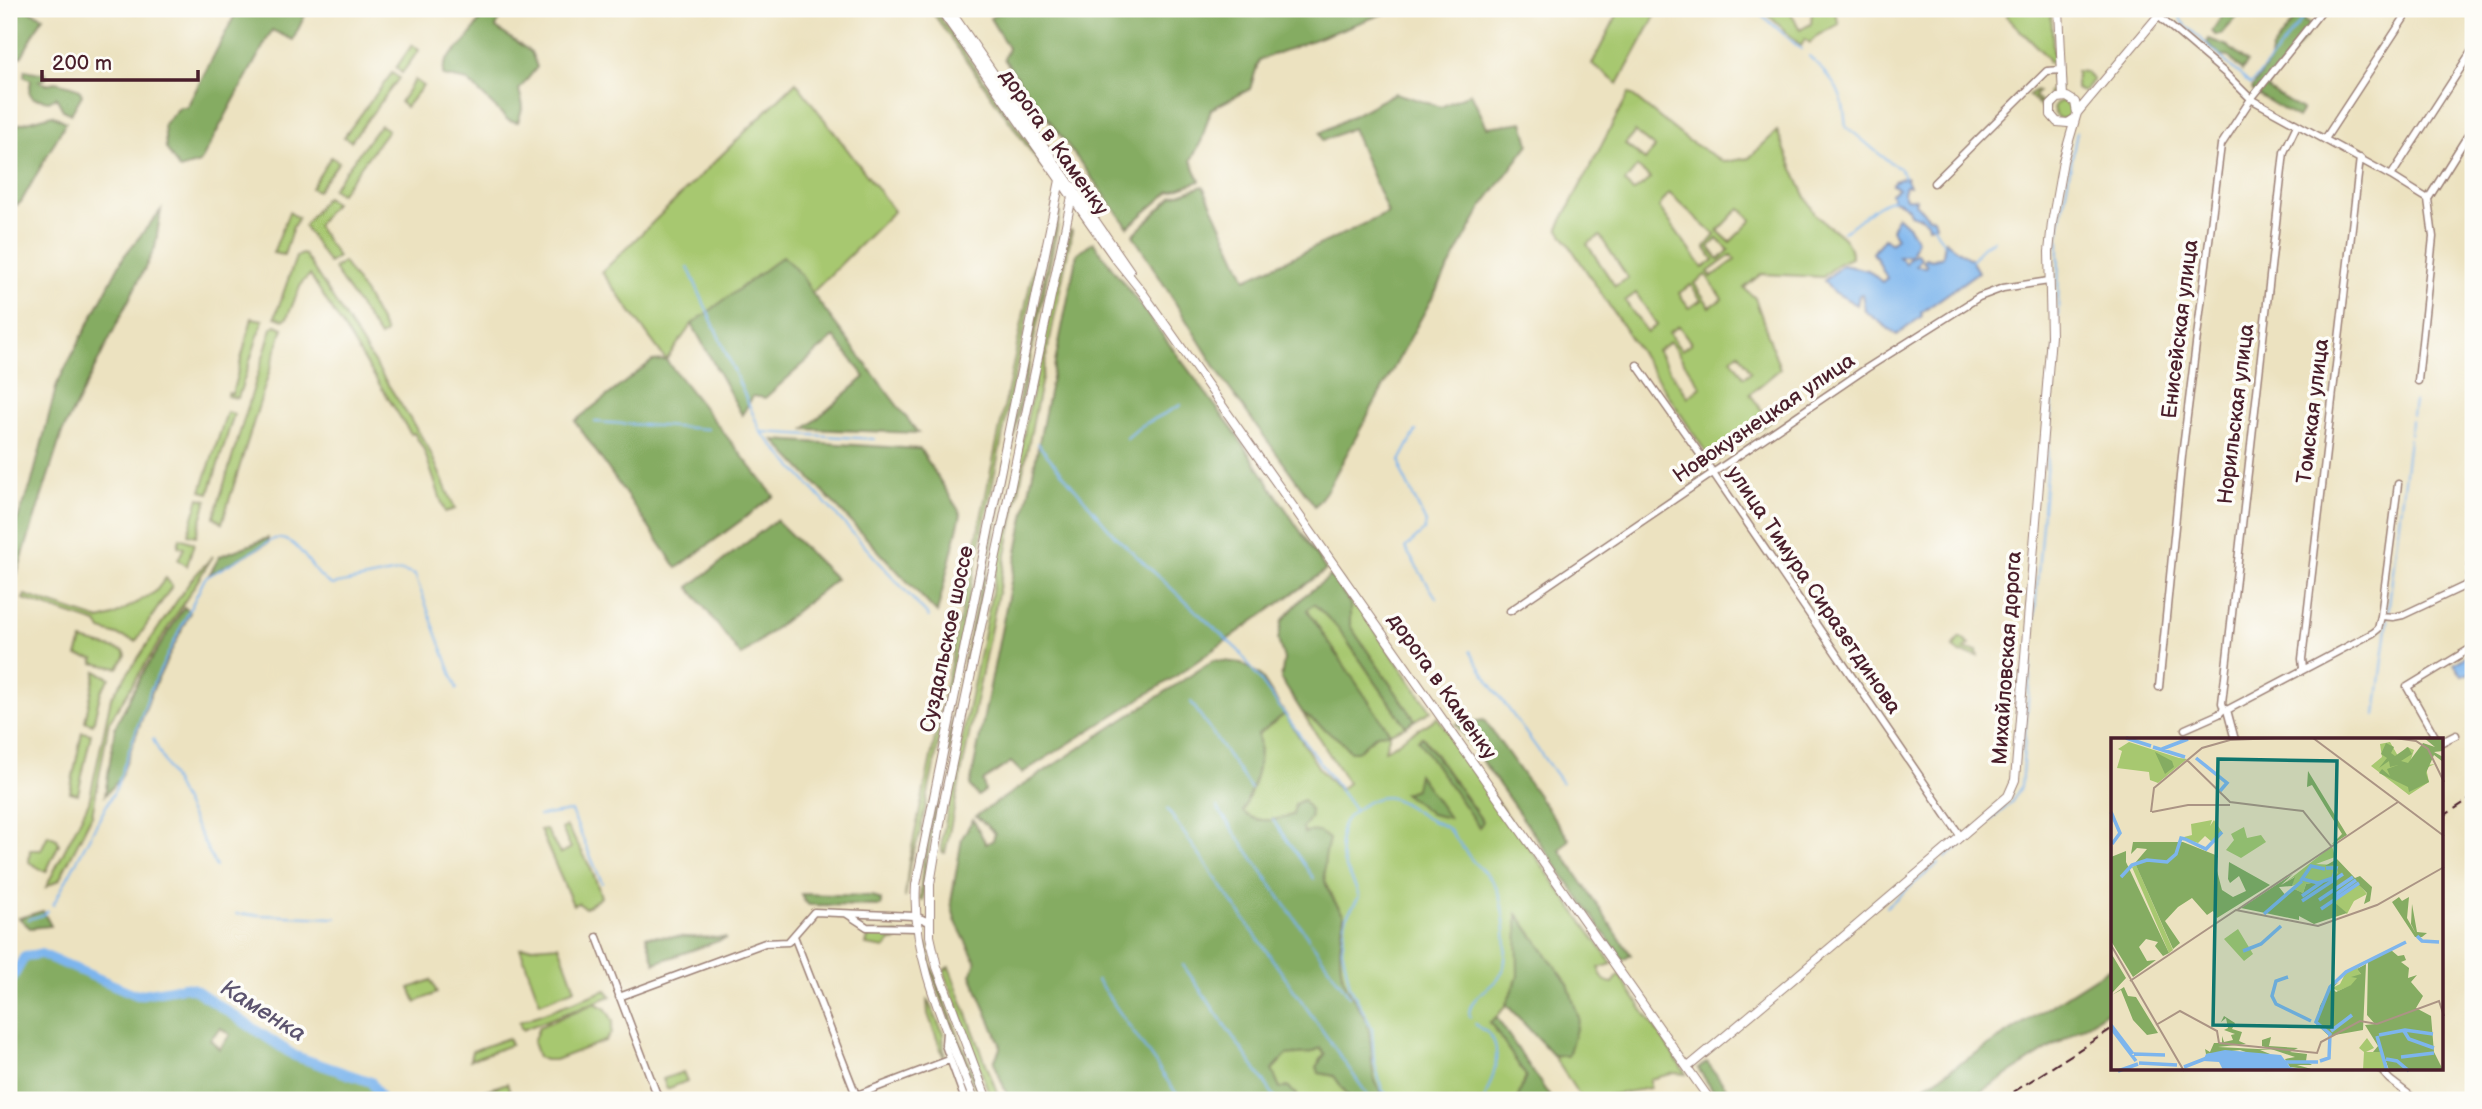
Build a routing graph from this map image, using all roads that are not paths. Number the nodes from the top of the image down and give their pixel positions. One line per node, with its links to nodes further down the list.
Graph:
1 (940, 9): 21 (street, дорога в Каменку)
2 (949, 9): 21 (street, дорога в Каменку)
3 (2059, 9): 9 (street)
4 (2164, 9): 7 (street, Михайловская дорога)
5 (2323, 9): 12 (street, Енисейская улица)
6 (2410, 9): 17 (street)
7 (2158, 16): 11 (street, Михайловская дорога); 12 (street)
8 (2473, 49): 20 (street)
9 (2062, 70): 10 (street); 22 (street)
10 (2068, 98): 11 (street); 13 (street); 14 (street)
11 (2090, 98): 13 (street, Михайловская дорога)
12 (2251, 99): 15 (street); 38 (street, Енисейская улица)
13 (2076, 116): 14 (street); 18 (street, Михайловская дорога)
14 (2060, 124): 18 (street, Михайловская дорога)
15 (2297, 125): 17 (street); 39 (street, Норильская улица)
16 (2472, 131): 25 (street)
17 (2325, 139): 19 (street)
18 (2067, 146): 26 (street, Михайловская дорога)
19 (2360, 158): 20 (street); 37 (street, Томская улица)
20 (2391, 176): 25 (street)
21 (1064, 180): 23 (street, дорога в Каменку); 24 (street, дорога в Каменку); 47 (street, Суздальское шоссе)
22 (1934, 183)
23 (1074, 187): 24 (street, Суздальское шоссе); 27 (street, дорога в Каменку)
24 (1072, 198): 27 (street, дорога в Каменку); 48 (street, Суздальское шоссе)
25 (2428, 199): 29 (street)
26 (2049, 281): 30 (street, Новокузнецкая улица); 45 (street, Михайловская дорога)
27 (1143, 293): 55 (street, дорога в Каменку)
28 (1637, 365): 30 (street, улица Тимура Сиразетдинова)
29 (2418, 381)
30 (1714, 474): 34 (street, Новокузнецкая улица); 45 (street, улица Тимура Сиразетдинова)
31 (2398, 484): 35 (street)
32 (2473, 550): 33 (street)
33 (2471, 583): 35 (street)
34 (1510, 611)
35 (2381, 616): 37 (street)
36 (2473, 647): 43 (street)
37 (2303, 668): 39 (street)
38 (2159, 687)
39 (2226, 710): 40 (street); 42 (street, Норильская улица)
40 (2185, 729)
41 (2456, 735): 44 (street)
42 (2234, 738)
43 (2436, 738)
44 (2444, 741)
45 (1961, 837): 55 (street, Михайловская дорога)
46 (845, 913): 47 (street); 49 (street); 50 (street)
47 (915, 916): 48 (street); 49 (street, Суздальское шоссе)
48 (929, 922): 49 (street); 62 (street, Суздальское шоссе)
49 (915, 928): 53 (street, Суздальское шоссе)
50 (794, 936): 52 (street); 57 (street)
51 (597, 937): 52 (street)
52 (620, 997): 58 (street)
53 (946, 1026): 54 (street); 61 (street, Суздальское шоссе)
54 (950, 1060): 57 (street); 60 (street)
55 (1688, 1067): 63 (street, дорога в Каменку)
56 (2381, 1070): 64 (street)
57 (857, 1098): 59 (street)
58 (659, 1100)
59 (844, 1100)
60 (965, 1100)
61 (974, 1100)
62 (987, 1100)
63 (1710, 1100)
64 (2416, 1100)

